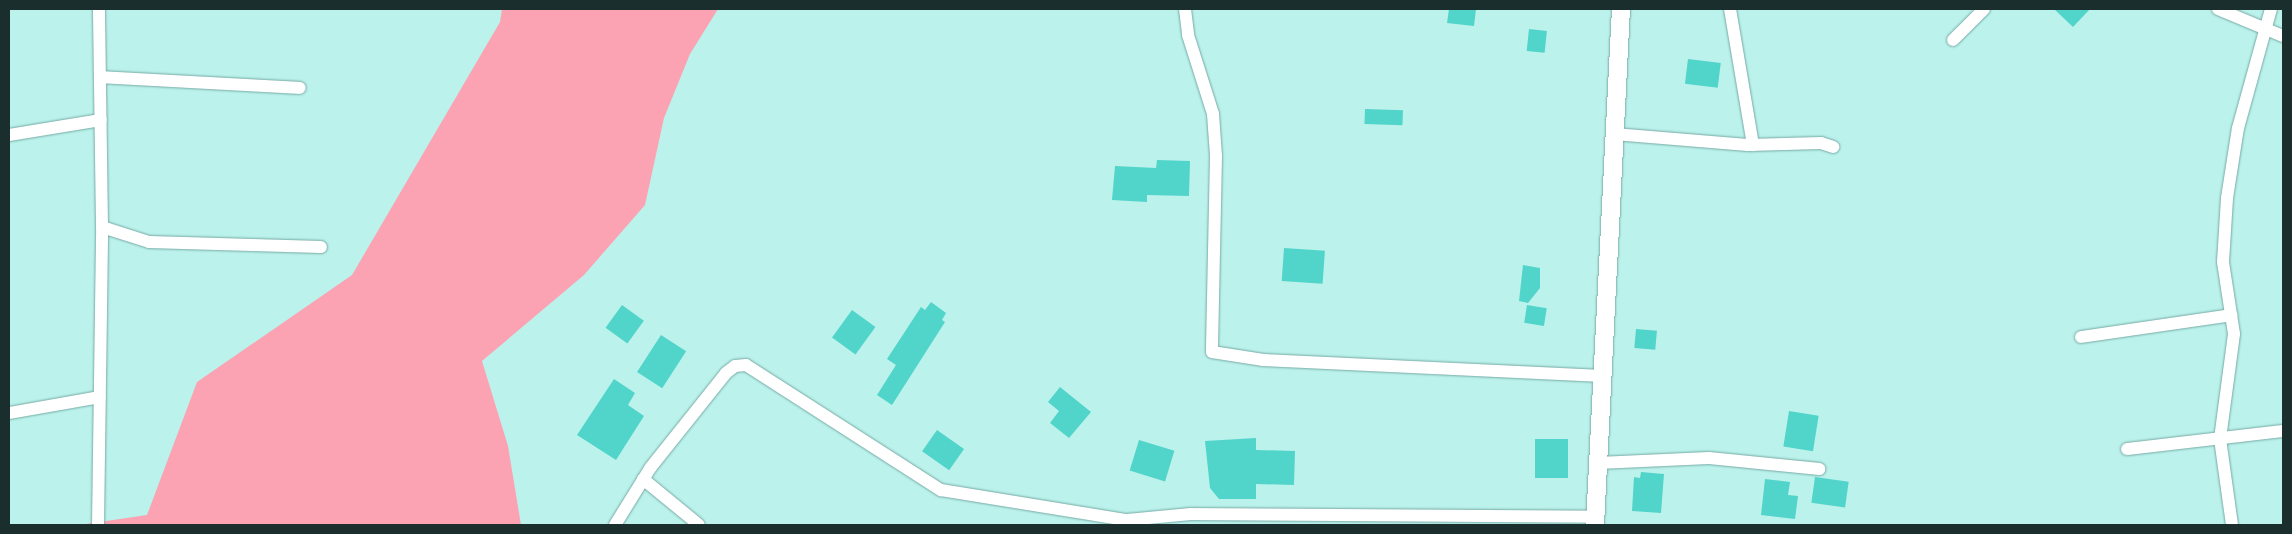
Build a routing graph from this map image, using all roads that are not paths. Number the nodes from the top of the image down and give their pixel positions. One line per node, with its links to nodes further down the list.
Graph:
1 (99, 9): 11 (street)
2 (1186, 9): 22 (street)
3 (1621, 9): 14 (street)
4 (1730, 9): 16 (street)
5 (1984, 9): 10 (street)
6 (2218, 9): 8 (street)
7 (2271, 9): 8 (street)
8 (2264, 28): 9 (street); 20 (street)
9 (2283, 36)
10 (1953, 40)
11 (100, 77): 12 (street); 13 (street)
12 (300, 88)
13 (100, 120): 15 (street); 18 (street)
14 (1614, 134): 16 (street); 22 (street)
15 (9, 135)
16 (1753, 145): 17 (street)
17 (1833, 147)
18 (102, 227): 19 (street); 23 (street)
19 (321, 247)
20 (2231, 315): 21 (street); 26 (street)
21 (2081, 337)
22 (1603, 376): 28 (street)
23 (100, 397): 24 (street); 33 (street)
24 (9, 413)
25 (2283, 431): 26 (street)
26 (2220, 439): 27 (street); 36 (street)
27 (2127, 449)
28 (1598, 463): 29 (street); 32 (street)
29 (1819, 469)
30 (643, 479): 31 (street); 34 (street); 35 (street)
31 (1192, 520): 32 (street)
32 (1595, 521)
33 (98, 525)
34 (615, 525)
35 (699, 525)
36 (2232, 525)

